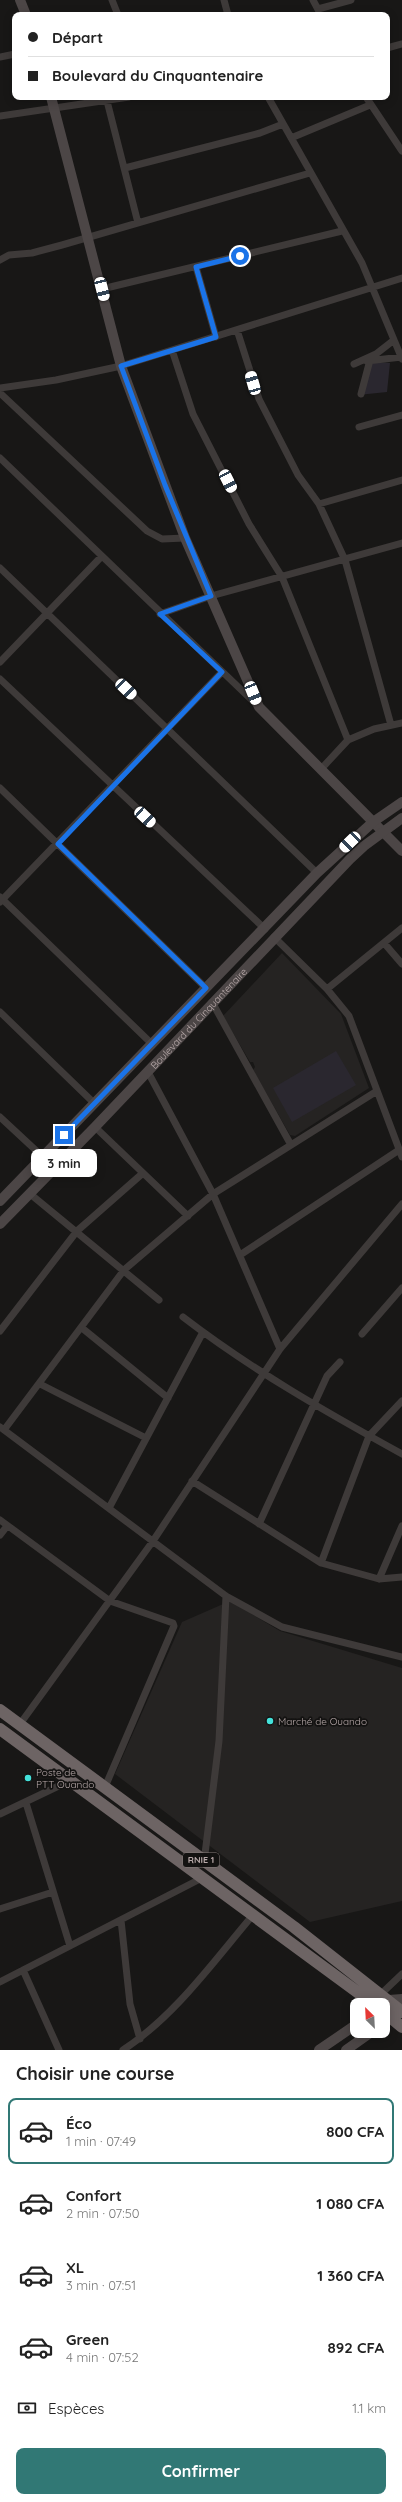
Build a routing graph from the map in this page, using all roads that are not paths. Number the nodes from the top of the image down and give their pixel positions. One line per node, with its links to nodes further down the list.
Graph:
1 (20, 0): 6 (main road)
2 (112, 0): 7 (street)
3 (224, 0): 8 (street)
4 (313, 0): 9 (street)
5 (351, 0): 9 (street)
6 (25, 12)
7 (117, 12)
8 (227, 12)
9 (319, 12)
10 (402, 44): 11 (street)
11 (390, 47)
12 (12, 55): 13 (street)
13 (0, 57)
14 (52, 100): 20 (main road)
15 (112, 100): 18 (street)
16 (270, 100): 22 (street)
17 (368, 100): 19 (street)
18 (107, 101): 20 (street); 25 (street)
19 (370, 105): 23 (street); 24 (street)
20 (53, 107): 21 (street); 29 (main road)
21 (0, 116)
22 (283, 124): 23 (street); 25 (street)
23 (291, 138): 26 (street)
24 (402, 151)
25 (125, 168): 27 (street)
26 (310, 174): 27 (street); 28 (street)
27 (138, 223): 29 (street)
28 (342, 231): 31 (street); 33 (street)
29 (88, 238): 30 (street); 34 (main road)
30 (0, 260)
31 (196, 267): 34 (street); 36 (street)
32 (402, 278): 33 (street)
33 (373, 287): 35 (street); 37 (street)
34 (102, 289): 42 (main road)
35 (237, 330): 36 (street); 50 (street)
36 (216, 337): 38 (street)
37 (394, 340): 39 (street); 40 (street)
38 (172, 350): 42 (street); 56 (street)
39 (402, 358): 40 (street)
40 (368, 360): 41 (street); 45 (street)
41 (354, 364)
42 (121, 366): 43 (street); 51 (main road)
43 (0, 388)
44 (0, 393): 51 (street)
45 (361, 394)
46 (402, 415): 47 (street)
47 (359, 427)
48 (0, 458): 53 (street)
49 (402, 480): 50 (street)
50 (319, 504): 54 (street)
51 (185, 538): 57 (main road)
52 (402, 543): 54 (street)
53 (101, 557): 58 (street); 59 (street)
54 (345, 560): 56 (street); 65 (street)
55 (0, 568): 58 (street)
56 (282, 577): 57 (street); 67 (street)
57 (211, 596): 59 (street); 63 (main road)
58 (48, 613): 60 (street); 66 (street)
59 (160, 614): 61 (street)
60 (0, 662)
61 (222, 672): 63 (street); 66 (street)
62 (0, 679): 69 (street)
63 (259, 706): 68 (main road)
64 (402, 723): 65 (street)
65 (391, 725): 67 (street)
66 (167, 730): 69 (street); 77 (street)
67 (348, 740): 68 (street)
68 (322, 768): 73 (main road)
69 (112, 787): 75 (street); 80 (street)
70 (0, 788): 75 (street)
71 (402, 802): 73 (main road, Boulevard du Cinquantenaire)
72 (402, 818): 74 (main road, Boulevard du Cinquantenaire)
73 (373, 822): 74 (main road); 77 (main road, Boulevard du Cinquantenaire)
74 (382, 831): 76 (main road); 81 (main road, Boulevard du Cinquantenaire)
75 (58, 844): 78 (street); 84 (street)
76 (402, 851)
77 (317, 873): 80 (main road, Boulevard du Cinquantenaire)
78 (1, 899): 88 (street)
79 (402, 928): 82 (street)
80 (264, 929): 84 (main road, Boulevard du Cinquantenaire)
81 (274, 937): 85 (street); 86 (main road, Boulevard du Cinquantenaire)
82 (384, 943): 83 (street); 85 (street)
83 (402, 964)
84 (206, 988): 88 (main road, Boulevard du Cinquantenaire)
85 (327, 989): 90 (street)
86 (212, 1002): 89 (main road, Boulevard du Cinquantenaire); 94 (street)
87 (0, 1012): 91 (street)
88 (152, 1044): 91 (main road, Boulevard du Cinquantenaire)
89 (148, 1072): 93 (main road, Boulevard du Cinquantenaire); 99 (street)
90 (377, 1091): 94 (street); 95 (street)
91 (95, 1104): 96 (main road, Boulevard du Cinquantenaire)
92 (0, 1116): 96 (street)
93 (95, 1127): 97 (street); 98 (main road, Boulevard du Cinquantenaire)
94 (291, 1145): 99 (street)
95 (401, 1153): 105 (street)
96 (43, 1157): 100 (main road, Boulevard du Cinquantenaire)
97 (143, 1173): 102 (street); 104 (street)
98 (29, 1193): 103 (main road, Boulevard du Cinquantenaire); 104 (street)
99 (214, 1194): 102 (street); 105 (street)
100 (0, 1201)
101 (402, 1204): 114 (street)
102 (188, 1216): 106 (street)
103 (0, 1224)
104 (77, 1230): 106 (street); 111 (street)
105 (240, 1255): 114 (street)
106 (124, 1270): 108 (street); 110 (street)
107 (402, 1288): 113 (street)
108 (159, 1300)
109 (183, 1317): 112 (street)
110 (82, 1328): 117 (street); 118 (street)
111 (0, 1332)
112 (203, 1332): 116 (street); 118 (street)
113 (362, 1334)
114 (280, 1349): 116 (street)
115 (340, 1362): 120 (street)
116 (263, 1375): 120 (street); 125 (street)
117 (40, 1384): 121 (street); 123 (street)
118 (168, 1398): 123 (street)
119 (402, 1401): 122 (street)
120 (314, 1406): 122 (street); 128 (street)
121 (2, 1428): 126 (street)
122 (369, 1436): 124 (street); 133 (street)
123 (146, 1438): 126 (street)
124 (402, 1454)
125 (192, 1481): 128 (street); 132 (street)
126 (109, 1508): 132 (street)
127 (0, 1520): 129 (street)
128 (259, 1524): 133 (street)
129 (7, 1526): 131 (street); 137 (street)
130 (402, 1526): 135 (street)
131 (0, 1535)
132 (153, 1541): 136 (street); 137 (street)
133 (321, 1563): 135 (street)
134 (402, 1577): 135 (street)
135 (379, 1579)
136 (226, 1596): 138 (street); 146 (street)
137 (110, 1601): 140 (street); 143 (street)
138 (402, 1657)
139 (0, 1710): 140 (highway, RNIE 1)
140 (20, 1724): 143 (highway, RNIE 1)
141 (0, 1729): 142 (highway, RNIE 1)
142 (69, 1781): 144 (street); 147 (highway, RNIE 1)
143 (105, 1787): 146 (highway, RNIE 1)
144 (26, 1803): 145 (street); 148 (street)
145 (0, 1814)
146 (204, 1862): 156 (highway, RNIE 1)
147 (202, 1878): 150 (highway, RNIE 1); 151 (street)
148 (53, 1892): 149 (street); 152 (street)
149 (0, 1909)
150 (253, 1915): 157 (highway, RNIE 1); 166 (street)
151 (121, 1920): 152 (street); 166 (street)
152 (70, 1946): 153 (street)
153 (24, 1970): 155 (street); 167 (street)
154 (402, 1974): 158 (street)
155 (0, 1982)
156 (378, 1998)
157 (378, 1998)
158 (384, 1998)
159 (390, 2004): 160 (highway, RNIE 1)
160 (402, 2008): 161 (main road)
161 (390, 2016)
162 (390, 2020): 163 (highway)
163 (402, 2027)
164 (350, 2029): 169 (main road)
165 (363, 2038): 170 (main road)
166 (140, 2039): 168 (street)
167 (59, 2050)
168 (123, 2050)
169 (319, 2050)
170 (346, 2050)

